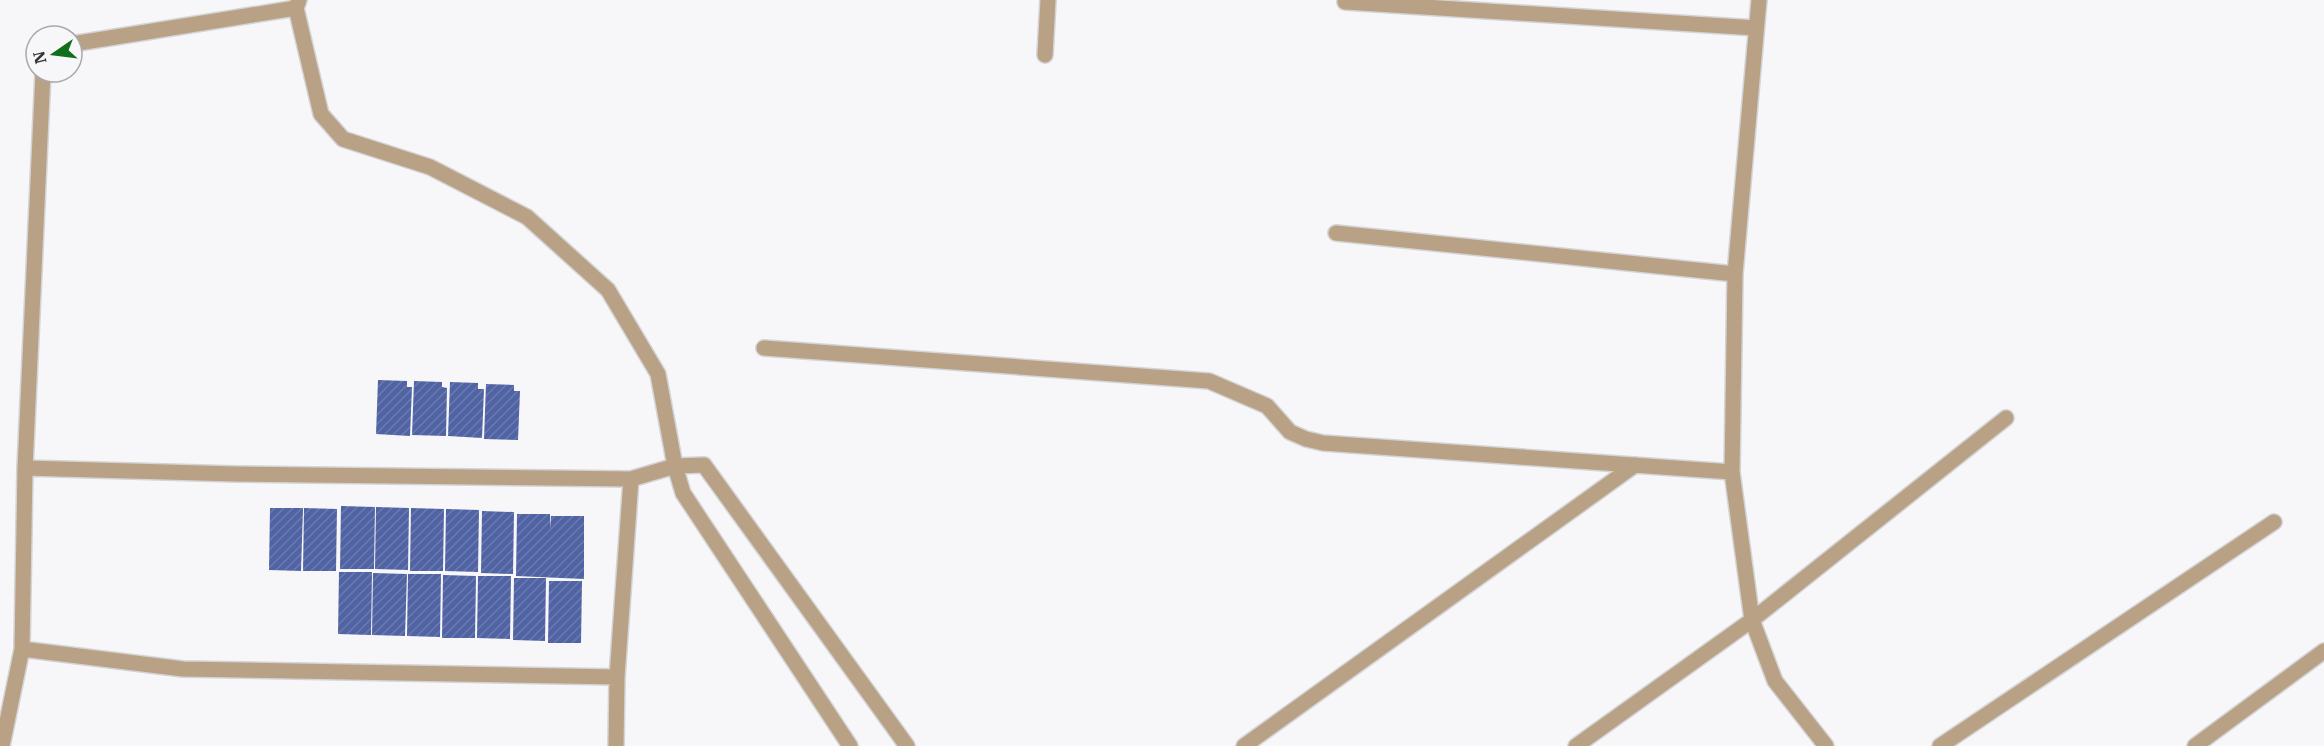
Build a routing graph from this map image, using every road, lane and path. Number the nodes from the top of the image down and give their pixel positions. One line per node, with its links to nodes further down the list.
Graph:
1 (1048, 0): 7 (street)
2 (1759, 0): 5 (street)
3 (1345, 3): 5 (street)
4 (297, 4): 6 (street); 14 (street)
5 (1756, 28): 10 (street)
6 (84, 42)
7 (1045, 55)
8 (41, 84): 15 (street)
9 (1336, 233): 10 (street)
10 (1735, 274): 16 (street)
11 (764, 348): 13 (street)
12 (2006, 418): 19 (street)
13 (1635, 465): 16 (street); 27 (street)
14 (675, 466): 17 (street); 25 (street); 26 (street)
15 (25, 468): 17 (street); 20 (street)
16 (1732, 472): 19 (street)
17 (631, 479): 22 (street)
18 (2274, 522): 30 (street)
19 (1752, 620): 28 (street); 29 (street)
20 (22, 649): 22 (street); 23 (street)
21 (2324, 651): 31 (street)
22 (616, 677): 24 (street)
23 (2, 746)
24 (616, 746)
25 (850, 746)
26 (907, 746)
27 (1244, 746)
28 (1576, 746)
29 (1826, 746)
30 (1941, 746)
31 (2194, 746)

